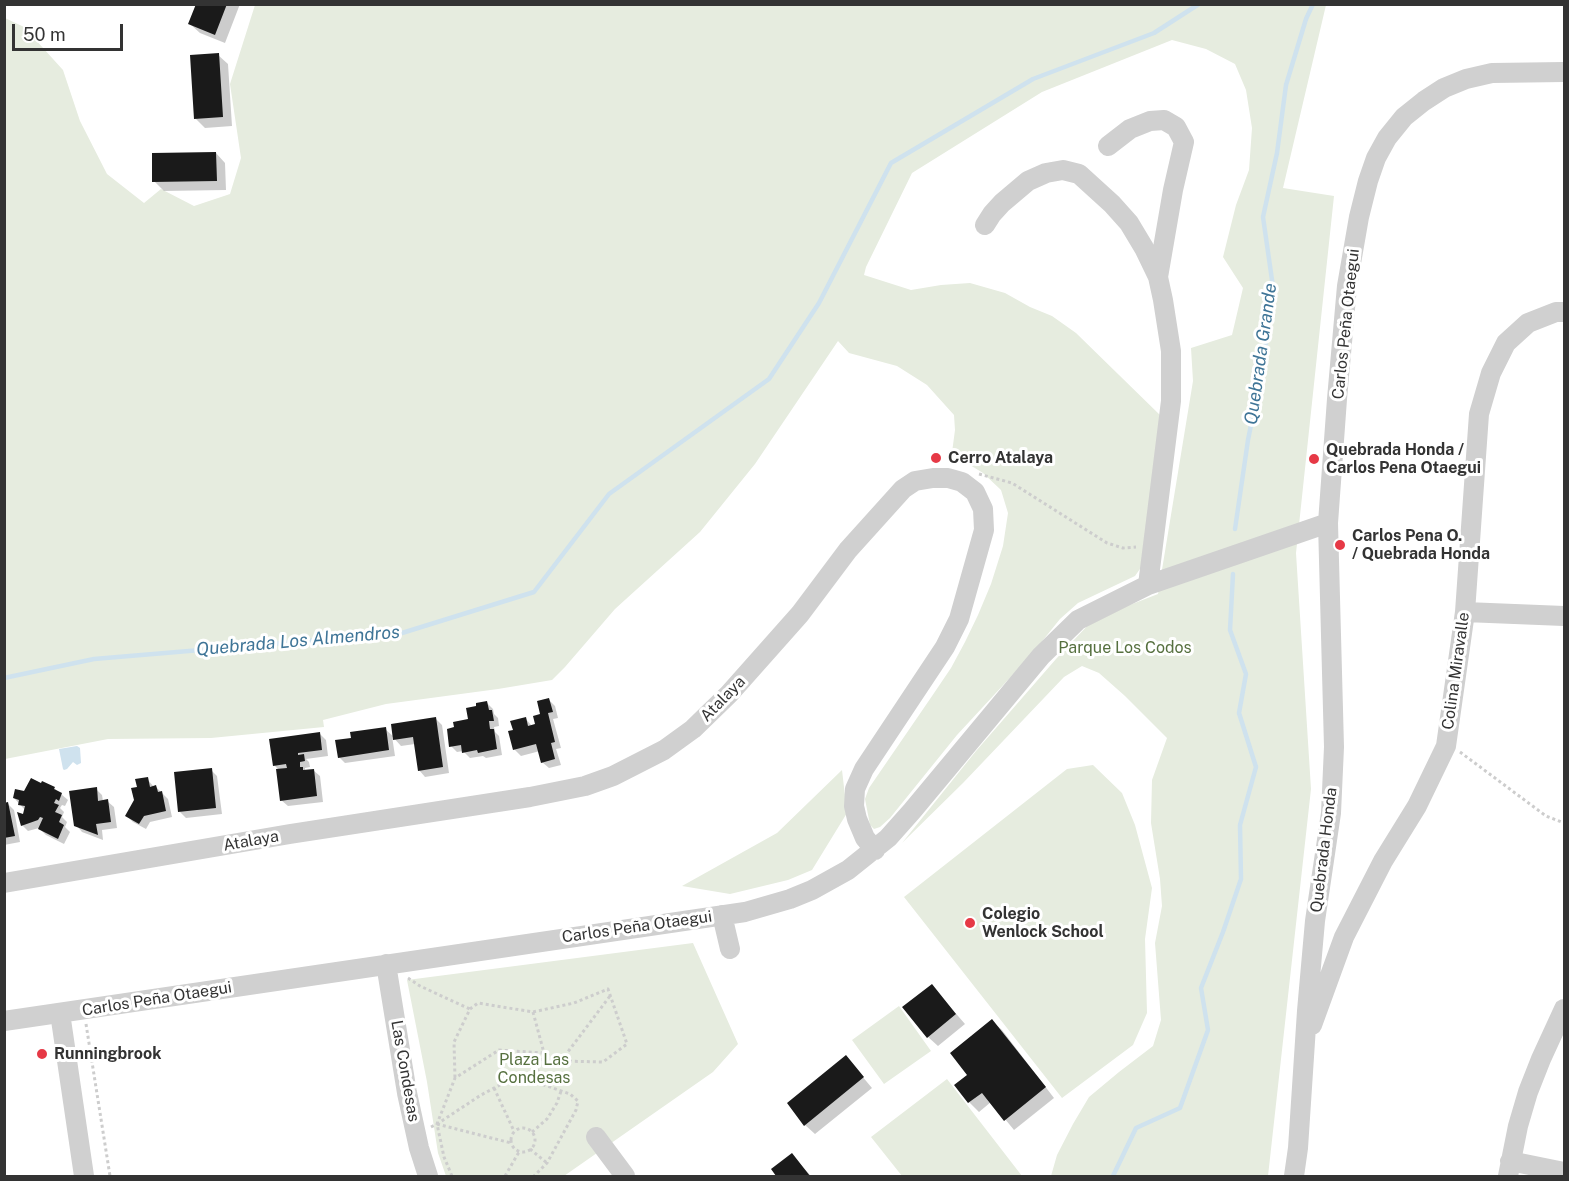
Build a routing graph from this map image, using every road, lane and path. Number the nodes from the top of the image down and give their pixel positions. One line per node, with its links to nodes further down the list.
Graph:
1 (1564, 72): 7 (street, Carlos Peña Otaegui)
2 (1107, 146): 4 (street)
3 (985, 225): 4 (street)
4 (1158, 277): 8 (street)
5 (1564, 312): 10 (street, Colina Miravalle)
6 (948, 478): 8 (path); 14 (street); 15 (street, Atalaya)
7 (1328, 523): 9 (street, Carlos Peña Otaegui); 26 (street, Quebrada Honda)
8 (1153, 546): 9 (street)
9 (1148, 585): 14 (street, Carlos Peña Otaegui)
10 (1465, 612): 11 (street); 12 (street, Colina Miravalle)
11 (1564, 616)
12 (1446, 742): 13 (path); 26 (street, Colina Miravalle)
13 (1564, 823)
14 (875, 850): 16 (street, Carlos Peña Otaegui)
15 (4, 883)
16 (722, 915): 17 (street); 18 (street, Carlos Peña Otaegui)
17 (730, 949)
18 (386, 964): 21 (street, Carlos Peña Otaegui); 22 (path); 36 (street, Las Condesas)
19 (610, 996): 23 (path); 28 (path); 28 (path)
20 (1564, 1009): 42 (street)
21 (83, 1010): 24 (street, Carlos Peña Otaegui); 45 (path)
22 (470, 1010): 23 (path); 29 (path)
23 (533, 1012): 27 (path)
24 (60, 1013): 25 (street, Carlos Peña Otaegui); 44 (street)
25 (4, 1021)
26 (1306, 1040): 51 (street, Quebrada Honda)
27 (544, 1053): 28 (path); 29 (path); 30 (path)
28 (561, 1061)
29 (455, 1078): 33 (path)
30 (534, 1082): 31 (path); 32 (path)
31 (494, 1088): 33 (path); 34 (path)
32 (561, 1091): 35 (path); 41 (path)
33 (437, 1124): 36 (path); 38 (path); 47 (path)
34 (514, 1131): 35 (path); 38 (path)
35 (532, 1132): 39 (path)
36 (416, 1133): 46 (street, Las Condesas)
37 (596, 1137): 50 (street)
38 (511, 1143): 40 (path)
39 (530, 1149): 40 (path); 41 (path)
40 (519, 1152): 48 (path)
41 (547, 1163): 49 (path)
42 (1509, 1169): 43 (street)
43 (1564, 1172)
44 (84, 1176)
45 (110, 1176)
46 (428, 1176)
47 (452, 1176)
48 (505, 1176)
49 (534, 1176)
50 (625, 1176)
51 (1294, 1176)

